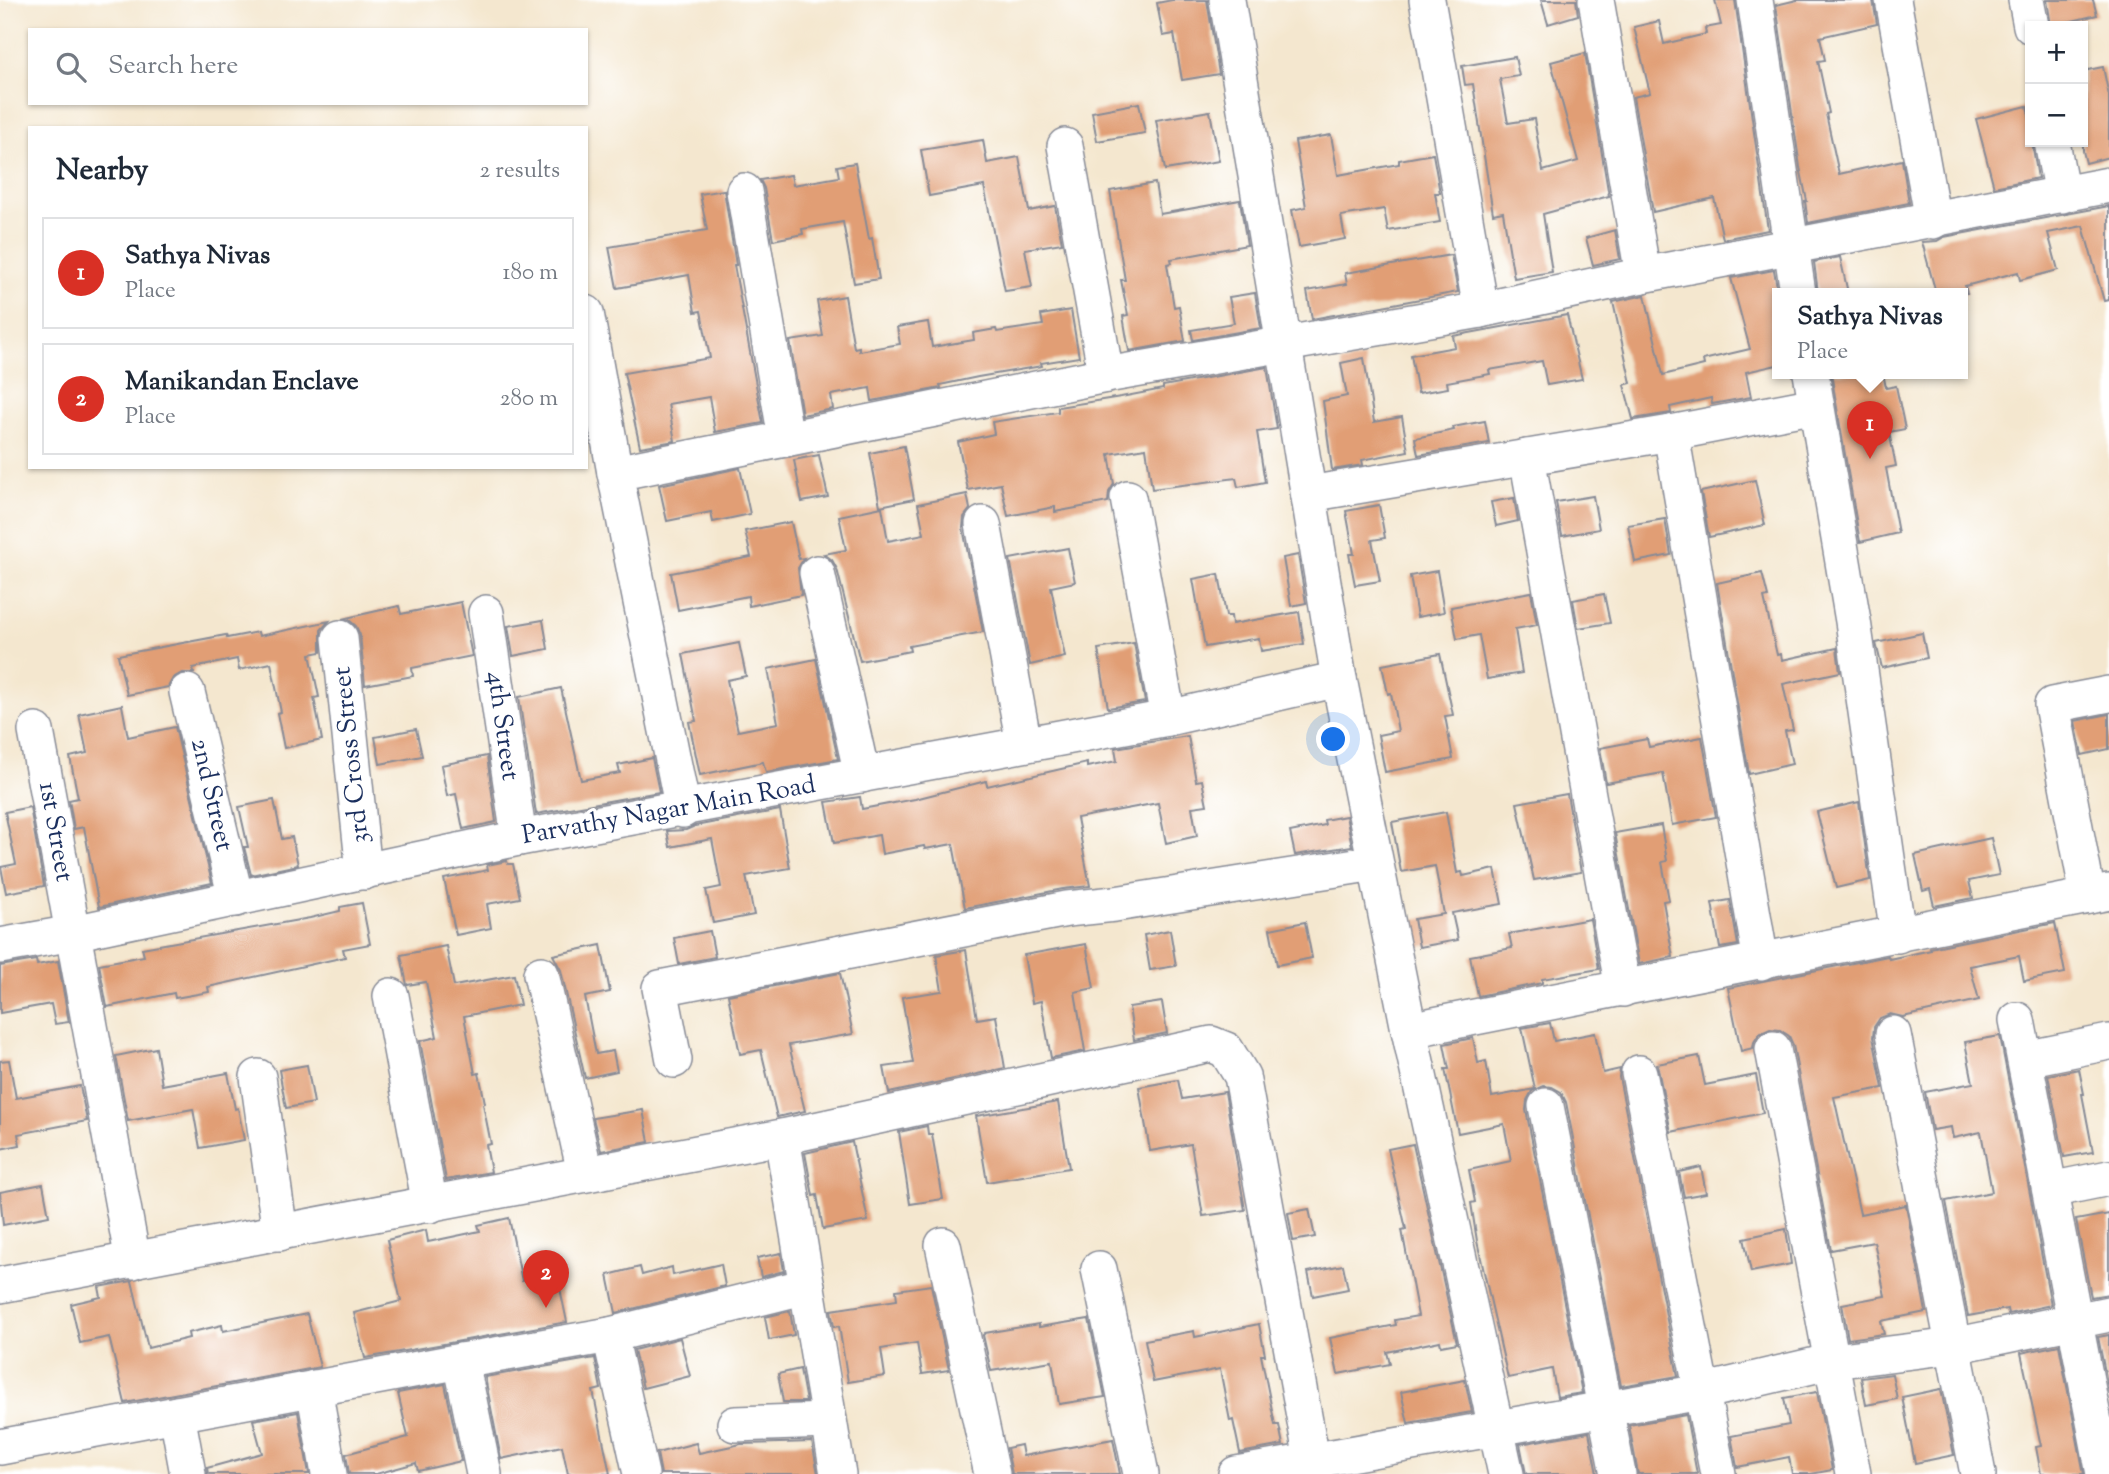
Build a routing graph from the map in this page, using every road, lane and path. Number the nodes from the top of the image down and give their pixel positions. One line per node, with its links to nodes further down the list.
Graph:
1 (1227, 0): 19 (street)
2 (1427, 0): 17 (street)
3 (1596, 0): 15 (street)
4 (1755, 0): 14 (street)
5 (1893, 0): 13 (street)
6 (2026, 0): 7 (street)
7 (2030, 21)
8 (1065, 146): 20 (street)
9 (2053, 147): 12 (street)
10 (2109, 185): 12 (street)
11 (744, 191): 23 (street)
12 (2062, 195): 13 (street)
13 (1933, 221): 14 (street)
14 (1791, 247): 15 (street); 16 (street)
15 (1643, 275): 17 (street)
16 (1797, 288)
17 (1481, 310): 19 (street)
18 (588, 324): 25 (street)
19 (1284, 343): 20 (street); 26 (street)
20 (1105, 375): 23 (street)
21 (1813, 389): 22 (street); 46 (street)
22 (1671, 433): 24 (street); 48 (street)
23 (786, 439): 25 (street)
24 (1527, 457): 26 (street); 50 (street)
25 (615, 473): 39 (street)
26 (1309, 494): 32 (street)
27 (1128, 498): 35 (street)
28 (983, 524): 37 (street)
29 (817, 573): 38 (street)
30 (486, 613): 40 (street, 4th Street)
31 (340, 638): 42 (street, 3rd Cross Street)
32 (1339, 679): 35 (street, Parvathy Nagar Main Road); 41 (street)
33 (187, 692): 44 (street, 2nd Street)
34 (2109, 694): 43 (street)
35 (1168, 718): 37 (street, Parvathy Nagar Main Road)
36 (36, 731): 45 (street, 1st Street)
37 (1024, 744): 38 (street, Parvathy Nagar Main Road)
38 (862, 775): 39 (street, Parvathy Nagar Main Road)
39 (682, 810): 40 (street, Parvathy Nagar Main Road)
40 (519, 838): 42 (street, Parvathy Nagar Main Road)
41 (1375, 863): 53 (street); 58 (street)
42 (364, 872): 44 (street, Parvathy Nagar Main Road)
43 (2098, 894): 46 (street)
44 (236, 899): 45 (street, Parvathy Nagar Main Road)
45 (73, 933): 47 (street, Parvathy Nagar Main Road); 69 (street, 1st Street)
46 (1898, 935): 48 (street)
47 (0, 946)
48 (1761, 961): 50 (street)
49 (541, 974): 63 (street)
50 (1623, 989): 53 (street)
51 (391, 996): 66 (street)
52 (2017, 1020): 57 (street)
53 (1409, 1030): 85 (street)
54 (1893, 1034): 76 (street)
55 (2109, 1042): 57 (street)
56 (1773, 1049): 78 (street)
57 (2025, 1059): 65 (street)
58 (674, 1060)
59 (1639, 1073): 80 (street)
60 (258, 1077): 67 (street)
61 (1546, 1105): 81 (street)
62 (782, 1137): 63 (street); 72 (street); 88 (street)
63 (585, 1173): 66 (street)
64 (2109, 1178): 65 (street)
65 (2050, 1190): 74 (street)
66 (430, 1205): 67 (street)
67 (280, 1233): 69 (street)
68 (943, 1245): 95 (street)
69 (133, 1261): 71 (street)
70 (1099, 1269): 96 (street)
71 (0, 1285)
72 (807, 1286): 75 (street); 83 (street)
73 (2109, 1314): 74 (street)
74 (2075, 1321): 76 (street); 102 (street)
75 (610, 1335): 77 (street); 93 (street)
76 (1953, 1346): 78 (street); 101 (street)
77 (461, 1361): 79 (street); 92 (street)
78 (1833, 1362): 80 (street); 100 (street)
79 (314, 1388): 82 (street); 91 (street)
80 (1701, 1392): 81 (street); 99 (street)
81 (1605, 1409): 85 (street); 98 (street)
82 (177, 1414): 86 (street); 90 (street)
83 (830, 1421): 84 (street); 94 (street)
84 (735, 1424)
85 (1497, 1427): 87 (street); 97 (street)
86 (2, 1459)
87 (1405, 1459): 88 (street)
88 (1312, 1460): 89 (street)
89 (1248, 1473)
90 (188, 1474)
91 (329, 1474)
92 (484, 1474)
93 (641, 1474)
94 (838, 1474)
95 (992, 1474)
96 (1141, 1474)
97 (1506, 1474)
98 (1618, 1474)
99 (1718, 1474)
100 (1853, 1474)
101 (1978, 1474)
102 (2104, 1474)

